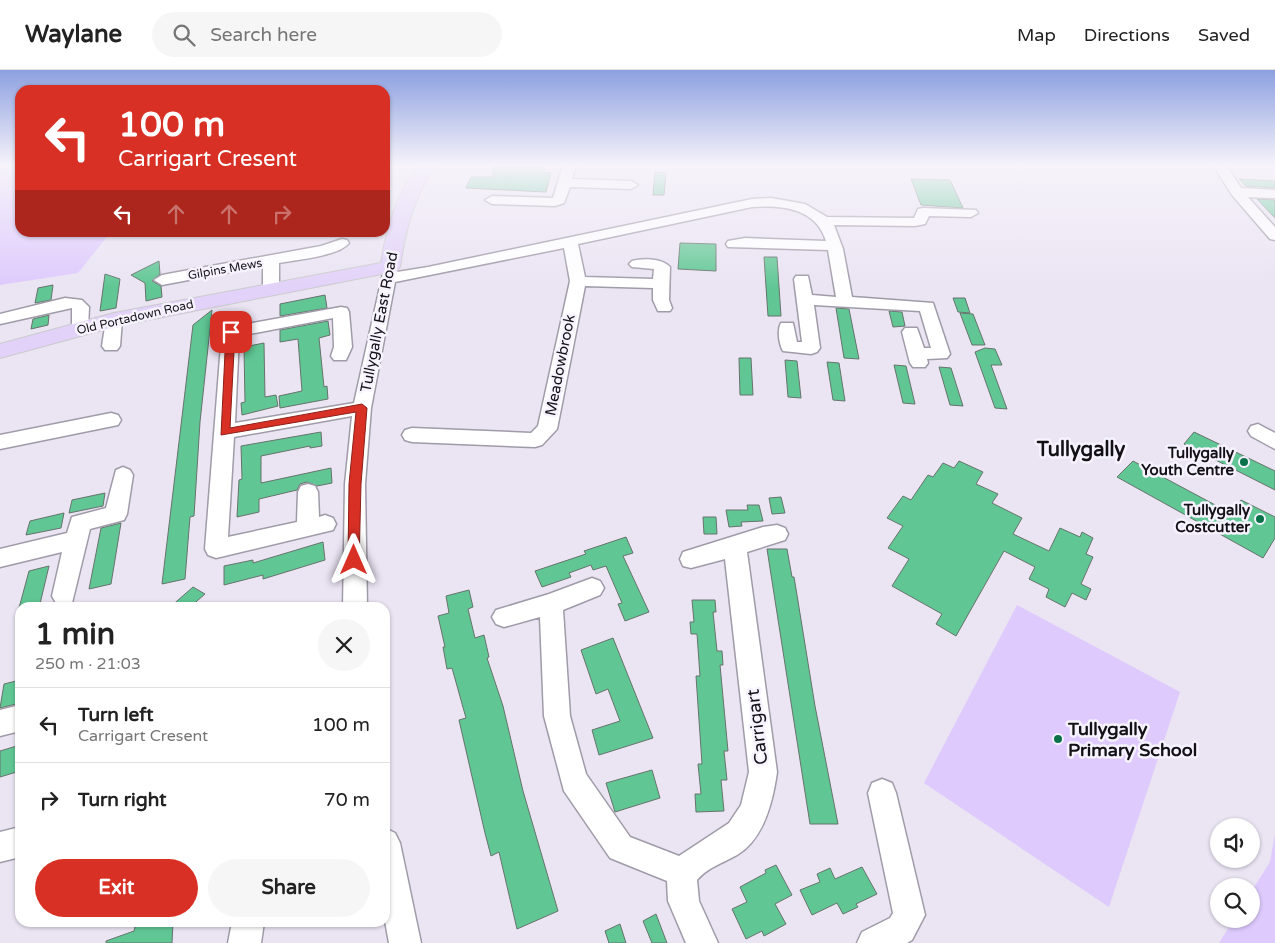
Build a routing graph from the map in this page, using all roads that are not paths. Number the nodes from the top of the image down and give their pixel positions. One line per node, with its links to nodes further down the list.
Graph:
1 (403, 206): 14 (main road, Tullygally East Road)
2 (739, 206): 8 (street)
3 (789, 206): 6 (street)
4 (1249, 206): 7 (street)
5 (970, 213): 6 (street)
6 (825, 222): 11 (street)
7 (1275, 236)
8 (570, 242): 14 (street); 17 (street, Meadowbrook)
9 (342, 243): 12 (street, Gilpins Mews)
10 (734, 244): 11 (street)
11 (834, 246): 21 (street)
12 (271, 260): 15 (street, Gilpins Mews); 19 (street, Gilpins Mews)
13 (637, 264): 18 (street)
14 (390, 273): 19 (main road, Old Portadown Road); 31 (street, Tullygally East Road)
15 (162, 280)
16 (802, 280): 20 (street)
17 (578, 281): 18 (street); 35 (street, Meadowbrook)
18 (661, 284): 22 (street)
19 (272, 289): 24 (main road, Old Portadown Road)
20 (805, 300): 21 (street); 25 (street)
21 (845, 302): 27 (street)
22 (664, 308)
23 (0, 319): 26 (street)
24 (114, 320): 26 (main road, Old Portadown Road); 28 (street)
25 (787, 328)
26 (80, 329): 29 (main road, Old Portadown Road)
27 (911, 332)
28 (111, 346)
29 (0, 351)
30 (340, 356): 33 (street)
31 (362, 408): 33 (street); 47 (street, Tullygally East Road)
32 (111, 420): 36 (street)
33 (224, 432): 39 (street)
34 (1258, 432): 37 (street)
35 (409, 434)
36 (0, 442)
37 (1275, 442)
38 (123, 475): 41 (street)
39 (308, 492)
40 (777, 534): 42 (street)
41 (76, 540): 43 (street); 46 (street)
42 (735, 547): 44 (street); 56 (street, Carrigart)
43 (0, 558)
44 (691, 559)
45 (592, 588): 48 (street)
46 (64, 596)
47 (355, 602)
48 (551, 604): 49 (street); 56 (street)
49 (504, 617)
50 (15, 719): 51 (street)
51 (0, 723)
52 (882, 793): 61 (street)
53 (15, 843): 54 (street)
54 (0, 847)
55 (390, 868): 59 (street)
56 (685, 873): 60 (street)
57 (248, 927): 58 (street)
58 (244, 943)
59 (405, 943)
60 (702, 943)
61 (873, 943)

